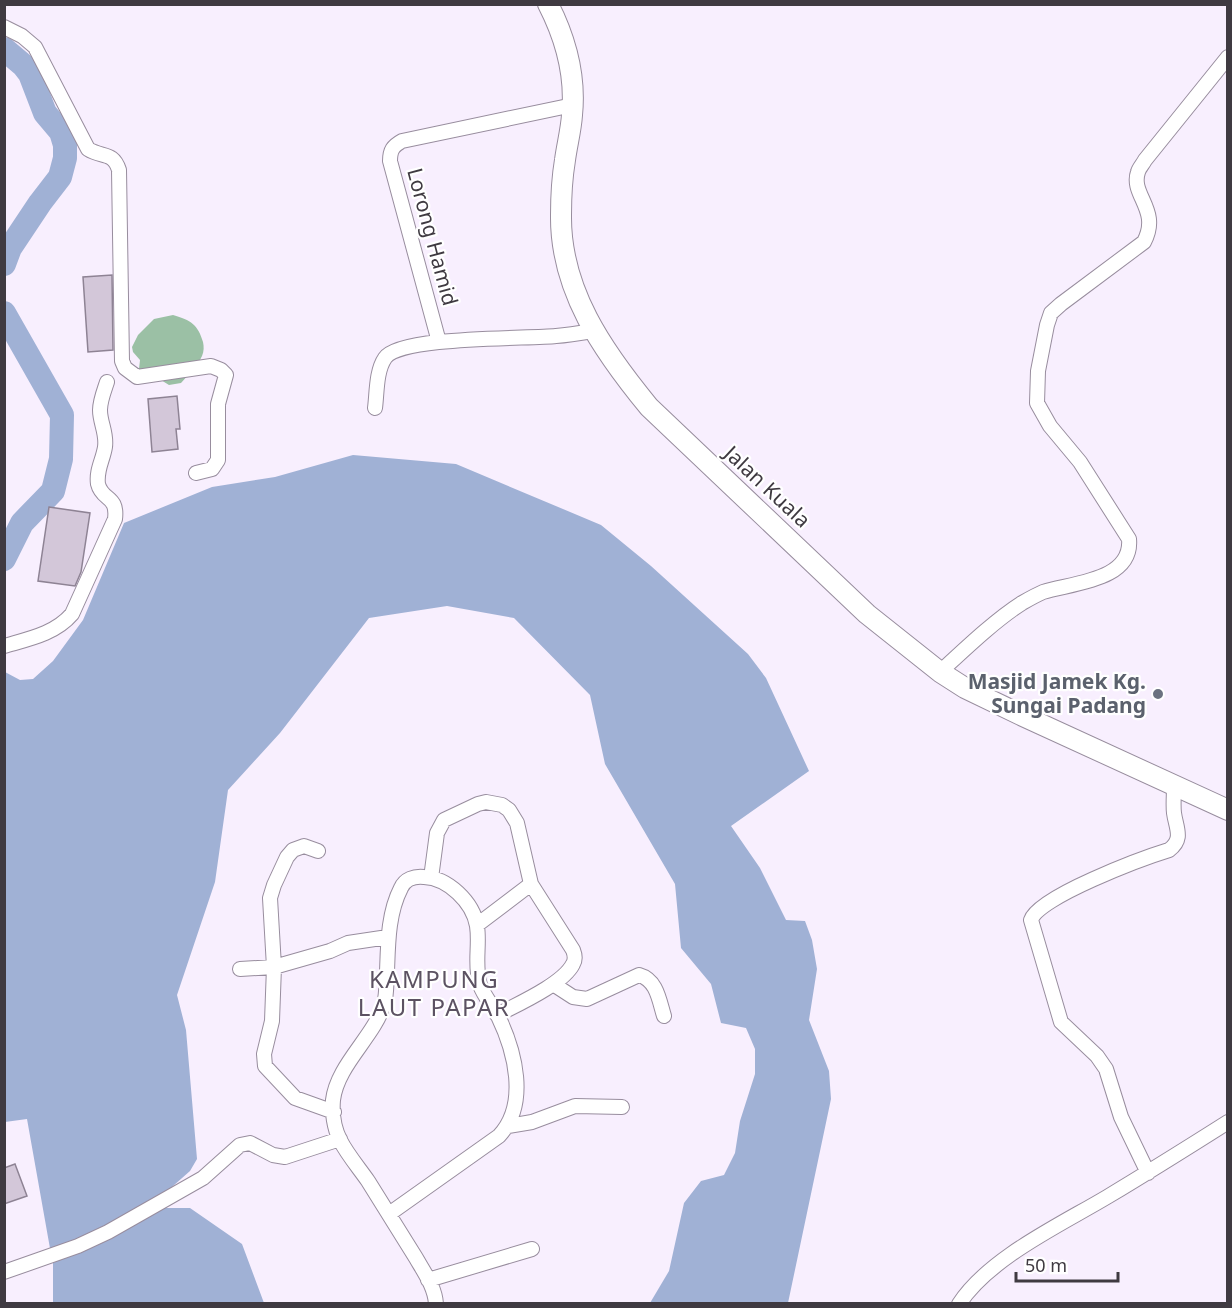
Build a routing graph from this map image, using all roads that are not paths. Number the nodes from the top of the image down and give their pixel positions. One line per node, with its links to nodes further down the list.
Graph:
1 (548, 4): 4 (main road, Jalan Kuala)
2 (4, 27): 9 (street)
3 (1227, 57): 11 (street)
4 (573, 105): 5 (main road, Jalan Kuala); 6 (street, Lorong Hamid)
5 (593, 331): 6 (street); 11 (main road, Jalan Kuala)
6 (439, 342): 8 (street)
7 (107, 382): 10 (street)
8 (375, 408)
9 (196, 472)
10 (4, 646)
11 (940, 672): 12 (main road, Jalan Kuala)
12 (1174, 787): 13 (main road, Jalan Kuala); 29 (street)
13 (1227, 810)
14 (318, 851): 19 (street)
15 (431, 878): 16 (street); 17 (street); 18 (street)
16 (531, 884): 17 (street); 21 (street)
17 (477, 925): 22 (street)
18 (388, 937): 19 (street); 25 (street)
19 (274, 967): 20 (street); 25 (street)
20 (240, 969)
21 (554, 984): 22 (street); 23 (street)
22 (497, 1015): 27 (street)
23 (664, 1016)
24 (622, 1107): 27 (street)
25 (334, 1112): 28 (street)
26 (1227, 1122): 29 (street)
27 (508, 1126): 30 (street)
28 (340, 1139): 30 (street); 32 (street)
29 (1148, 1173): 35 (street)
30 (389, 1214): 33 (street)
31 (532, 1249): 33 (street)
32 (4, 1272)
33 (428, 1281): 34 (street)
34 (436, 1304)
35 (959, 1304)

